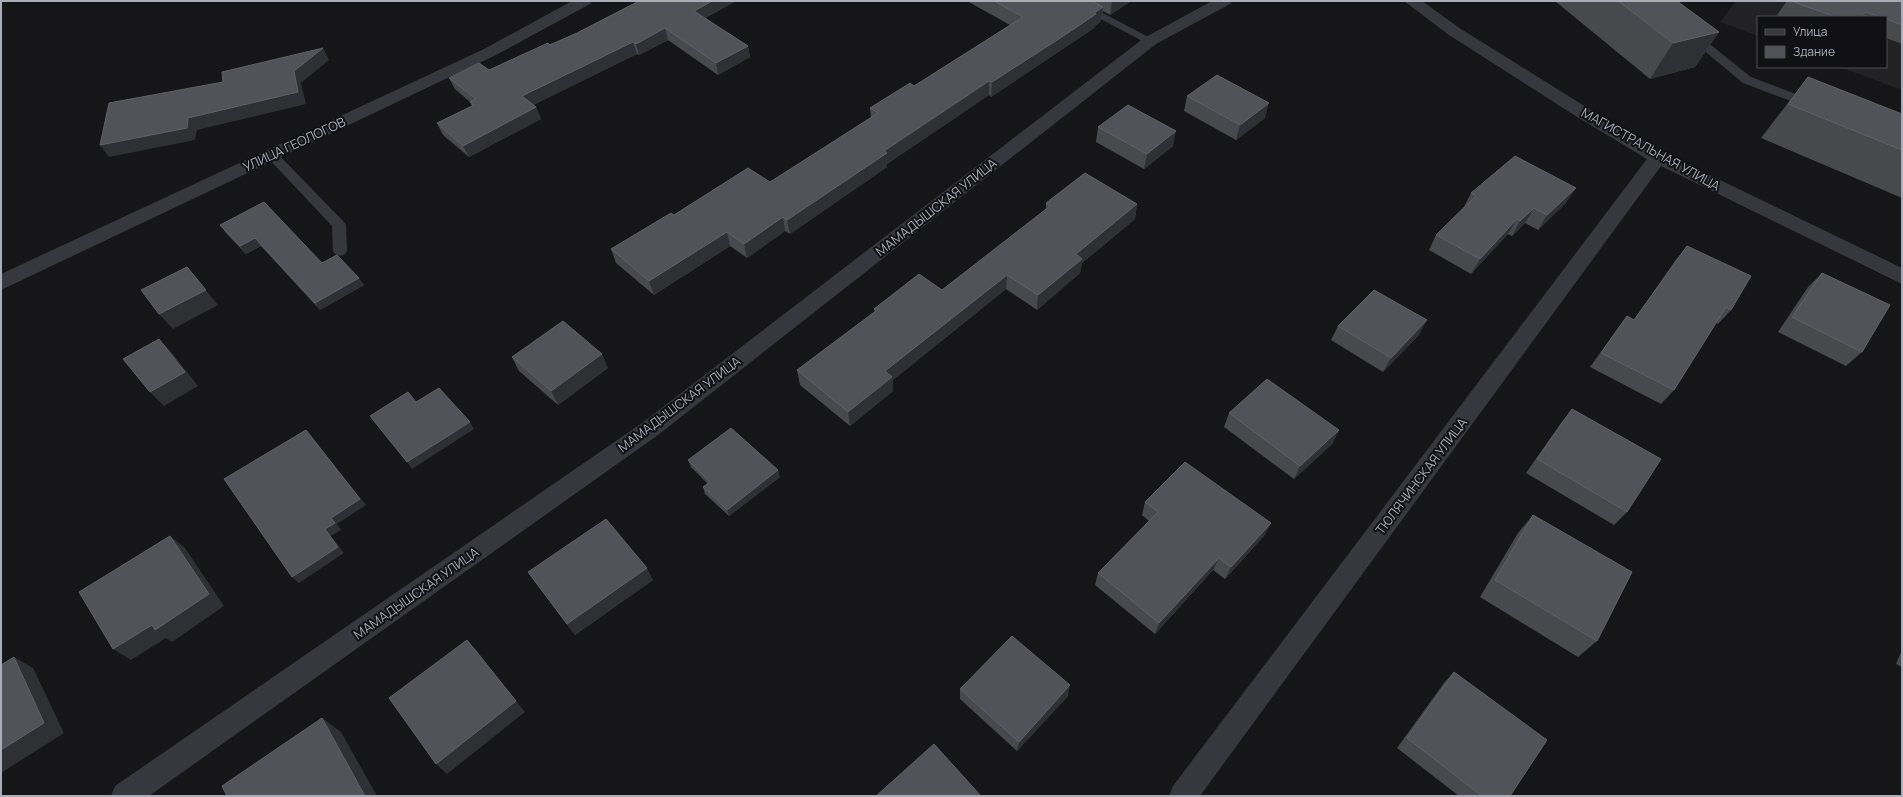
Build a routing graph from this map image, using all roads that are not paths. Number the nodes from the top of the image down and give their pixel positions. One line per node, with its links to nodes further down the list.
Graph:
1 (584, 1): 8 (street, УЛИЦА ГЕОЛОГОВ)
2 (1072, 1): 6 (lane)
3 (1224, 1): 6 (street, МАМАДЫШСКАЯ УЛИЦА)
4 (1412, 1): 9 (street, МАГИСТРАЛЬНАЯ УЛИЦА)
5 (1687, 31): 7 (lane)
6 (1150, 41): 13 (street, МАМАДЫШСКАЯ УЛИЦА)
7 (1821, 108)
8 (272, 155): 10 (lane); 12 (street, УЛИЦА ГЕОЛОГОВ)
9 (1658, 156): 11 (street, МАГИСТРАЛЬНАЯ УЛИЦА); 14 (street, ТЮЛЯЧИНСКАЯ УЛИЦА)
10 (340, 251)
11 (1902, 277)
12 (1, 283)
13 (125, 796)
14 (1183, 796)

